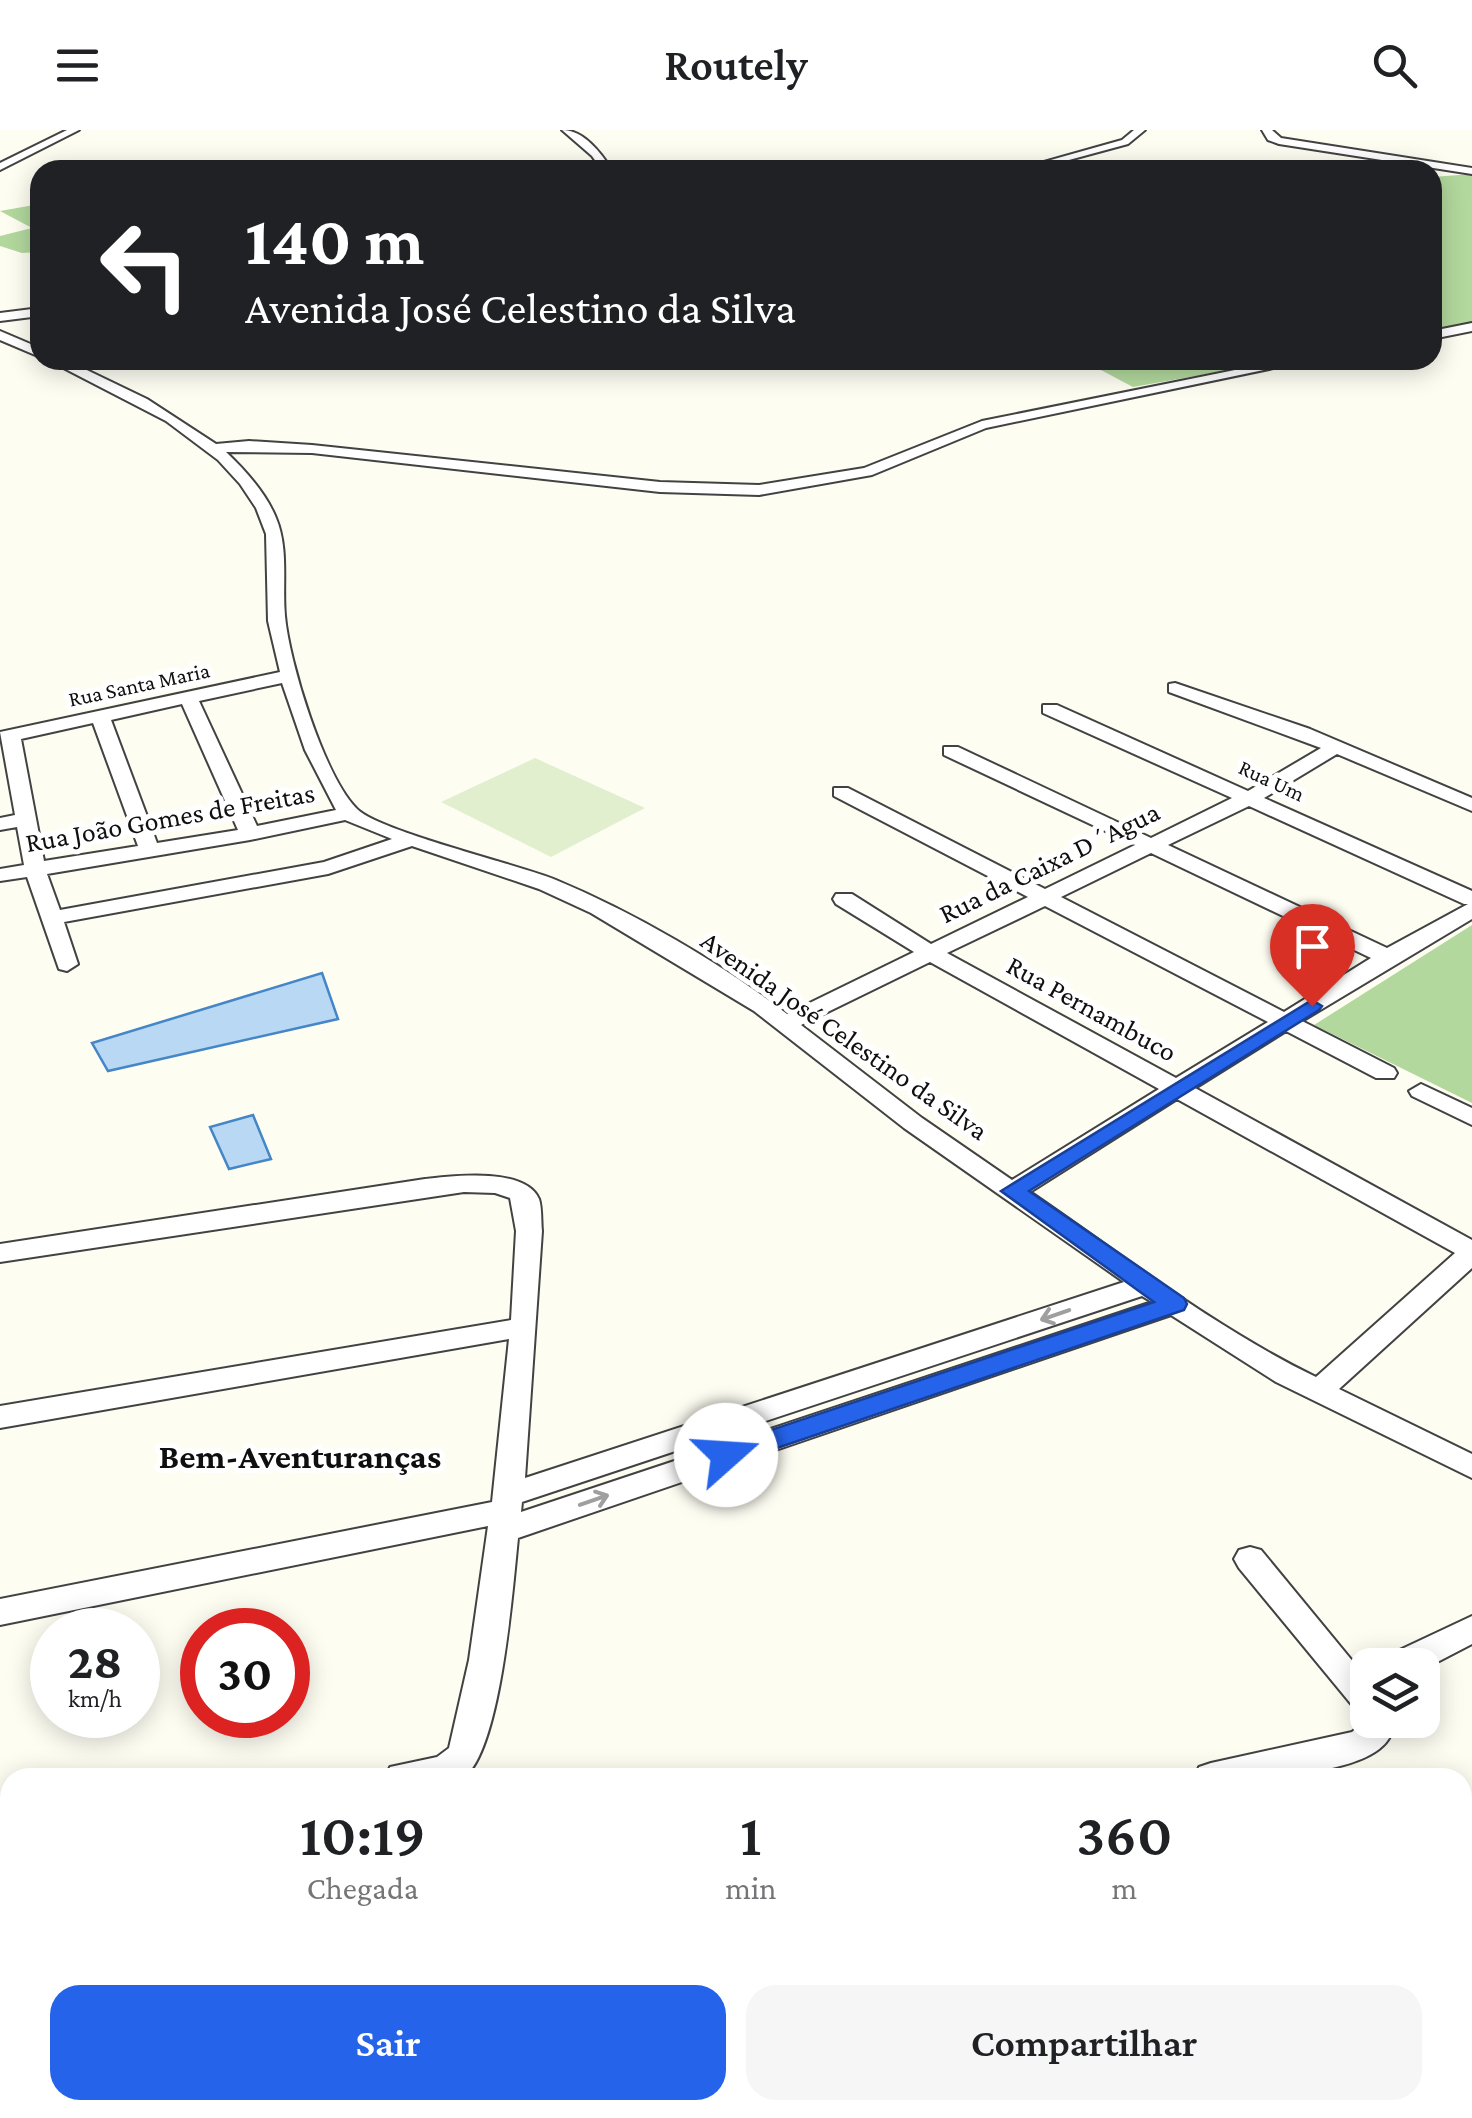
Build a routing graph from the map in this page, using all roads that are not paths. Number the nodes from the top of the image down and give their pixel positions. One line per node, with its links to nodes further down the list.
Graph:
1 (74, 130): 8 (street)
2 (567, 130): 5 (street)
3 (1140, 130): 6 (street)
4 (1267, 130): 7 (street)
5 (600, 160)
6 (1058, 160)
7 (1398, 160)
8 (0, 167)
9 (1442, 167): 10 (street)
10 (1472, 172)
11 (30, 301): 12 (street)
12 (0, 305)
13 (30, 314): 14 (street)
14 (0, 318)
15 (1472, 327): 17 (street)
16 (23, 332): 18 (street)
17 (1442, 334)
18 (3, 336): 19 (street)
19 (30, 348)
20 (76, 370): 22 (street)
21 (1256, 370): 22 (street)
22 (211, 449): 23 (street)
23 (288, 676): 25 (street, Rua Santa Maria); 35 (street)
24 (1175, 688): 29 (street)
25 (188, 696): 27 (street, Rua Santa Maria); 38 (street)
26 (1050, 709): 33 (street, Rua Um)
27 (100, 716): 28 (street, Rua Santa Maria); 41 (street)
28 (6, 737): 31 (street)
29 (1336, 747): 33 (street, Rua da Caixa D´Agua); 34 (street)
30 (951, 751): 40 (street)
31 (10, 778): 36 (street)
32 (841, 792): 44 (street)
33 (1250, 797): 40 (street, Rua da Caixa D´Agua); 46 (street, Rua Um)
34 (1472, 805)
35 (349, 813): 38 (street, Rua João Gomes de Freitas); 39 (street, Avenida José Celestino da Silva)
36 (28, 819): 37 (street); 42 (street)
37 (0, 824)
38 (250, 834): 41 (street, Rua João Gomes de Freitas)
39 (412, 839): 48 (street); 53 (street, Avenida José Celestino da Silva)
40 (1148, 845): 44 (street, Rua da Caixa D´Agua); 50 (street)
41 (150, 851): 42 (street, Rua João Gomes de Freitas)
42 (35, 869): 43 (street, Rua João Gomes de Freitas); 48 (street)
43 (0, 875)
44 (1044, 897): 49 (street, Rua da Caixa D´Agua); 52 (street)
45 (844, 899): 49 (street, Rua Pernambuco)
46 (1472, 899)
47 (1472, 910): 50 (street)
48 (50, 918): 51 (street)
49 (932, 954): 53 (street, Rua da Caixa D´Agua); 55 (street, Rua Pernambuco)
50 (1388, 957): 52 (street)
51 (66, 964)
52 (1286, 1022): 54 (street); 55 (street)
53 (786, 1023): 58 (street, Avenida José Celestino da Silva)
54 (1385, 1074)
55 (1179, 1091): 58 (street); 59 (street, Rua Pernambuco)
56 (1421, 1091): 57 (street)
57 (1472, 1118)
58 (1013, 1191): 61 (street, Avenida José Celestino da Silva)
59 (1472, 1252): 64 (street)
60 (0, 1253): 63 (street)
61 (1148, 1284): 62 (street, Avenida José Celestino da Silva); 67 (street, one-way to 67)
62 (1175, 1304): 64 (street, Avenida José Celestino da Silva); 67 (street, one-way to 62)
63 (524, 1327): 65 (street); 67 (street)
64 (1319, 1391): 66 (street, Avenida José Celestino da Silva)
65 (0, 1417)
66 (1472, 1467)
67 (504, 1512): 69 (street); 74 (street)
68 (1250, 1558): 72 (street)
69 (0, 1612)
70 (1472, 1630): 71 (street)
71 (1435, 1648)
72 (1350, 1677)
73 (1370, 1738): 75 (street)
74 (448, 1768)
75 (1255, 1768)

